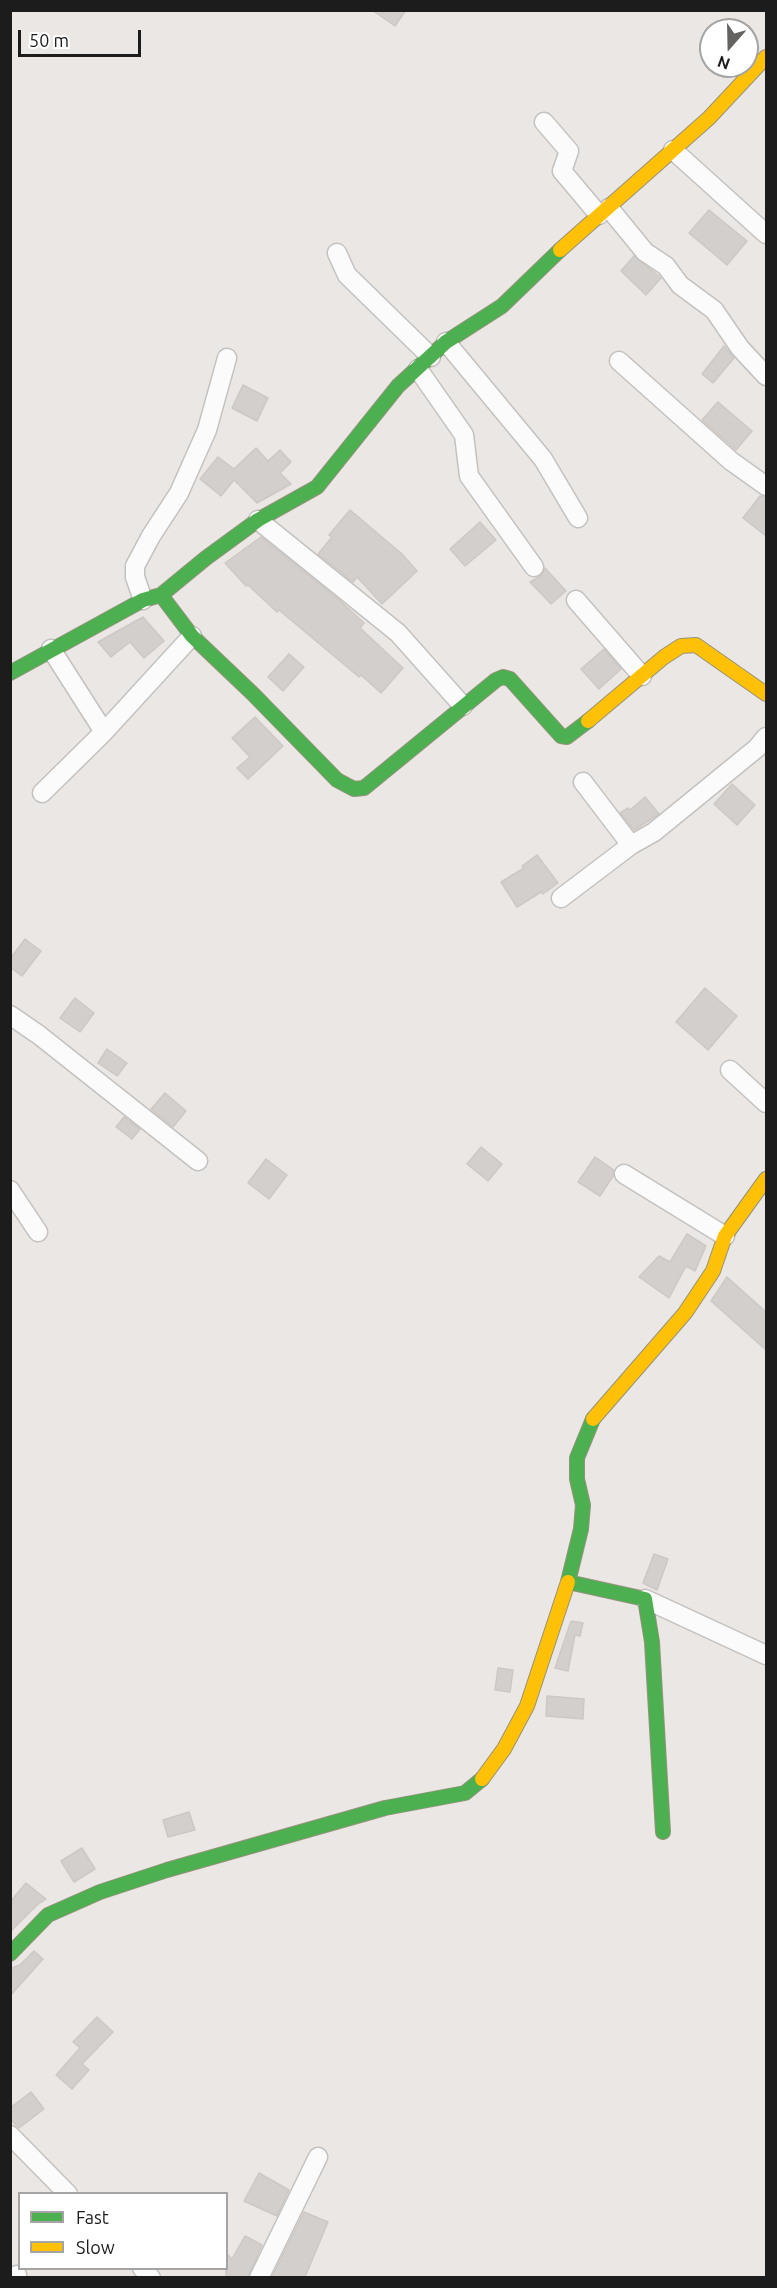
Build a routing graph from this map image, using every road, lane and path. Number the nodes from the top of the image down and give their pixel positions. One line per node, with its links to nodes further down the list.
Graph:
1 (766, 57): 3 (street)
2 (544, 122): 4 (street)
3 (673, 150): 4 (street); 5 (street)
4 (604, 211): 7 (street); 11 (street)
5 (766, 234)
6 (337, 253): 10 (street)
7 (446, 342): 10 (street); 13 (street)
8 (227, 358): 16 (street)
9 (619, 361): 12 (street)
10 (424, 363): 14 (street); 15 (street)
11 (766, 376)
12 (766, 486)
13 (578, 518)
14 (258, 520): 16 (street); 23 (street)
15 (534, 567)
16 (152, 598): 18 (street); 19 (street)
17 (576, 600): 21 (street)
18 (192, 636): 23 (street); 24 (street)
19 (51, 649): 20 (street); 24 (street)
20 (10, 673)
21 (642, 676): 22 (street); 23 (street)
22 (766, 694)
23 (463, 706)
24 (104, 732): 27 (street)
25 (766, 737): 28 (street)
26 (583, 782): 28 (street)
27 (42, 794)
28 (631, 845): 29 (street)
29 (561, 898)
30 (10, 1015): 33 (street)
31 (730, 1070): 32 (street)
32 (766, 1103)
33 (198, 1161)
34 (624, 1174): 38 (street)
35 (766, 1179): 38 (street)
36 (10, 1190): 37 (street)
37 (38, 1232)
38 (725, 1236): 39 (street)
39 (568, 1582): 40 (street); 43 (street)
40 (645, 1599): 41 (street); 42 (street)
41 (766, 1655)
42 (663, 1832)
43 (10, 1954)
44 (10, 2135): 46 (street)
45 (318, 2157): 47 (street)
46 (67, 2192)
47 (259, 2277)

